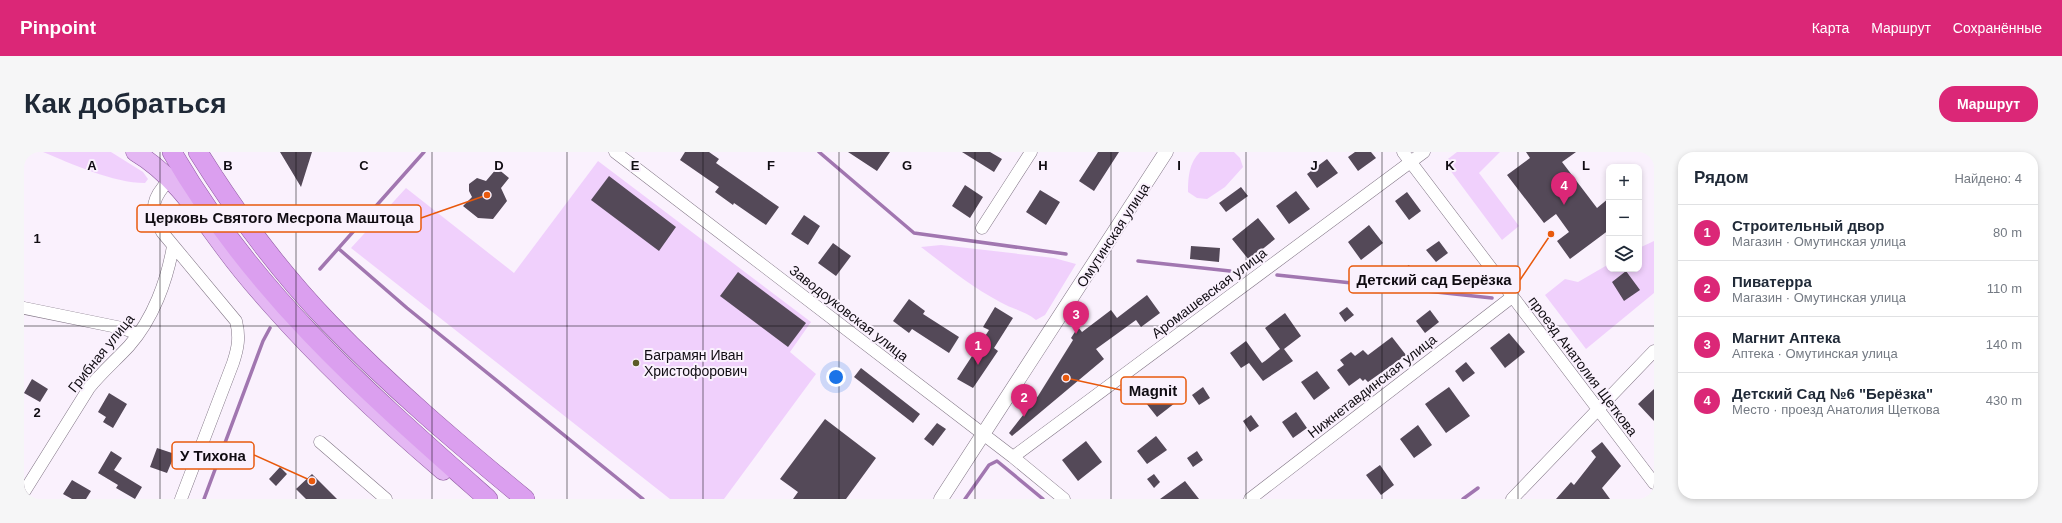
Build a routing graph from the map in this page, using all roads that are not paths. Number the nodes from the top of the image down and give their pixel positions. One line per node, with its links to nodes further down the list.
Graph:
1 (135, 152): 9 (main road)
2 (172, 152): 25 (highway)
3 (198, 152): 26 (highway)
4 (615, 152): 17 (street, Заводоуковская улица)
5 (1031, 152): 10 (street)
6 (1166, 152): 17 (street, Омутинская улица)
7 (1424, 152): 8 (street, Аромашевская улица)
8 (1407, 157): 12 (street, проезд Анатолия Щеткова); 19 (street, Аромашевская улица)
9 (170, 179): 11 (street); 24 (main road)
10 (982, 228)
11 (173, 246): 14 (street, Грибная улица); 22 (street)
12 (1512, 297): 16 (street, проезд Анатолия Щеткова); 29 (street, Нижнетавдинская улица)
13 (24, 308): 14 (street)
14 (138, 334): 21 (street, Грибная улица)
15 (1654, 351): 16 (street)
16 (1597, 409): 20 (street, проезд Анатолия Щеткова); 30 (street)
17 (983, 435): 19 (street, Заводоуковская улица); 27 (street, Омутинская улица)
18 (320, 442): 23 (street)
19 (1013, 457): 28 (street, Заводоуковская улица)
20 (1654, 483)
21 (24, 492)
22 (181, 499)
23 (386, 499)
24 (477, 499)
25 (488, 499)
26 (525, 499)
27 (941, 499)
28 (1064, 499)
29 (1250, 499)
30 (1512, 499)

